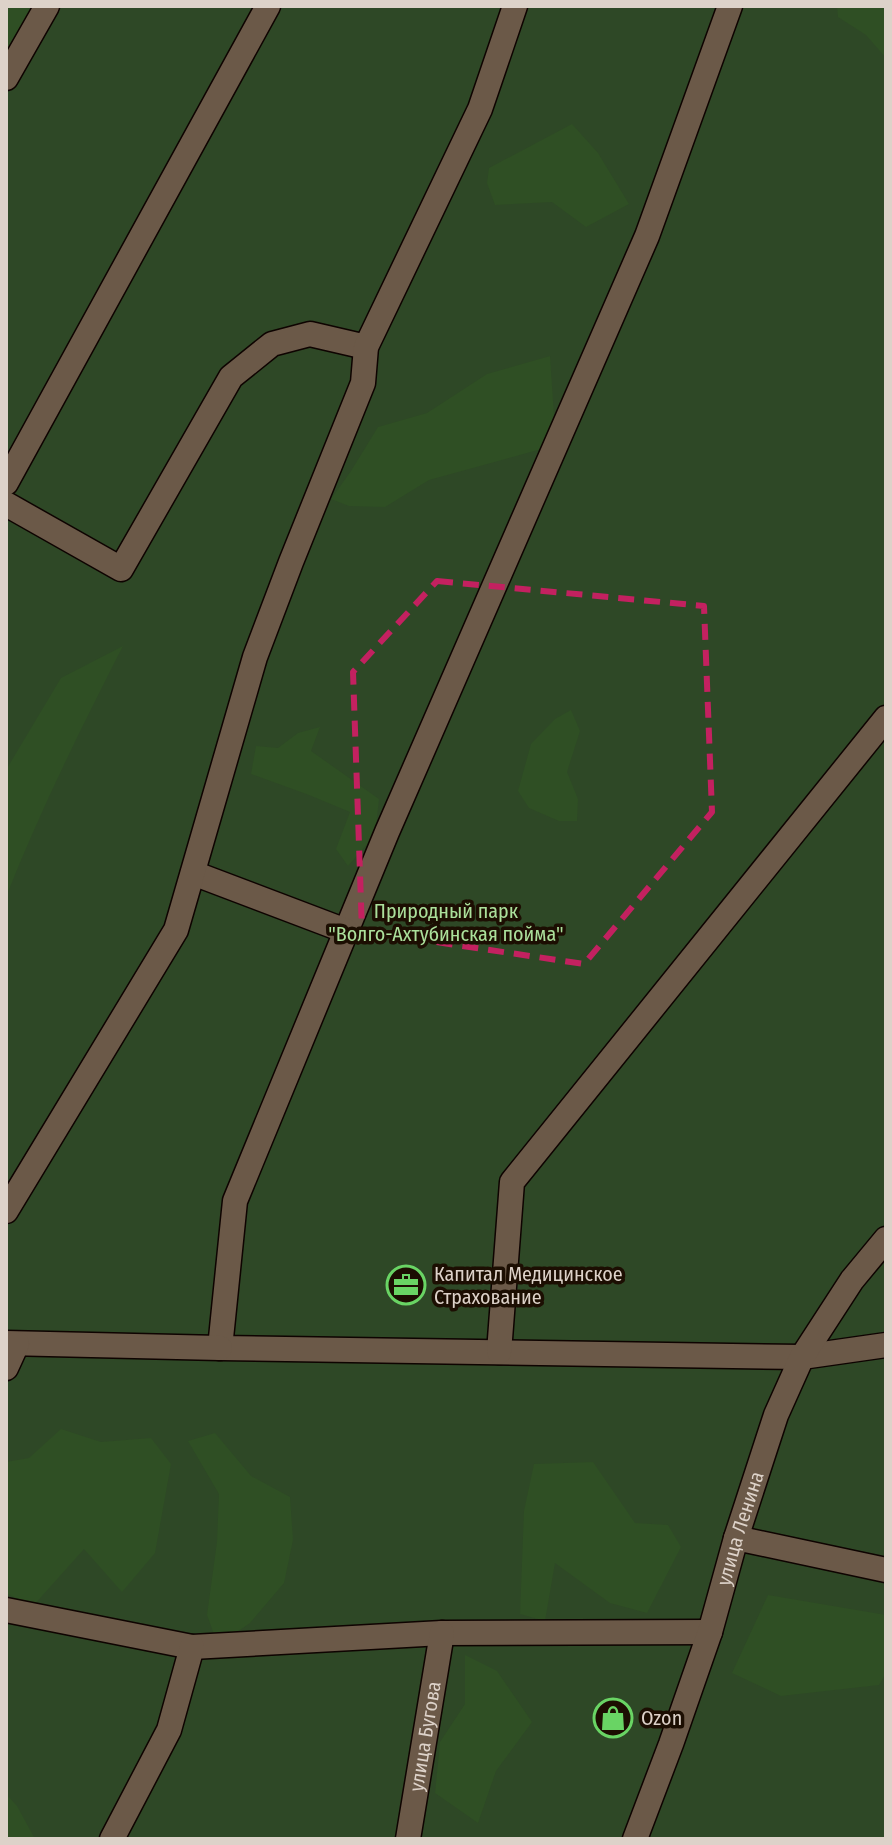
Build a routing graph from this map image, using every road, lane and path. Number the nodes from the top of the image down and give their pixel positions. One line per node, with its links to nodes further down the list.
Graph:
1 (47, 6): 5 (street)
2 (268, 6): 7 (street)
3 (515, 6): 6 (street)
4 (730, 6): 11 (street)
5 (6, 78)
6 (366, 347): 8 (street); 10 (street)
7 (6, 483)
8 (6, 504)
9 (886, 718): 17 (street)
10 (193, 873): 11 (street); 12 (street)
11 (346, 931): 16 (street)
12 (6, 1211)
13 (886, 1239): 18 (street, улица Ленина)
14 (11, 1343): 16 (street); 19 (street)
15 (886, 1345): 18 (street)
16 (220, 1348): 17 (street)
17 (499, 1352): 18 (street)
18 (802, 1357): 20 (street, улица Ленина)
19 (6, 1368)
20 (736, 1538): 21 (street); 23 (street, улица Ленина)
21 (886, 1570)
22 (6, 1610): 25 (street)
23 (710, 1632): 24 (street); 28 (street, улица Ленина)
24 (442, 1633): 25 (street); 27 (street, улица Бугова)
25 (192, 1647): 26 (street)
26 (112, 1839)
27 (408, 1839)
28 (635, 1839)

